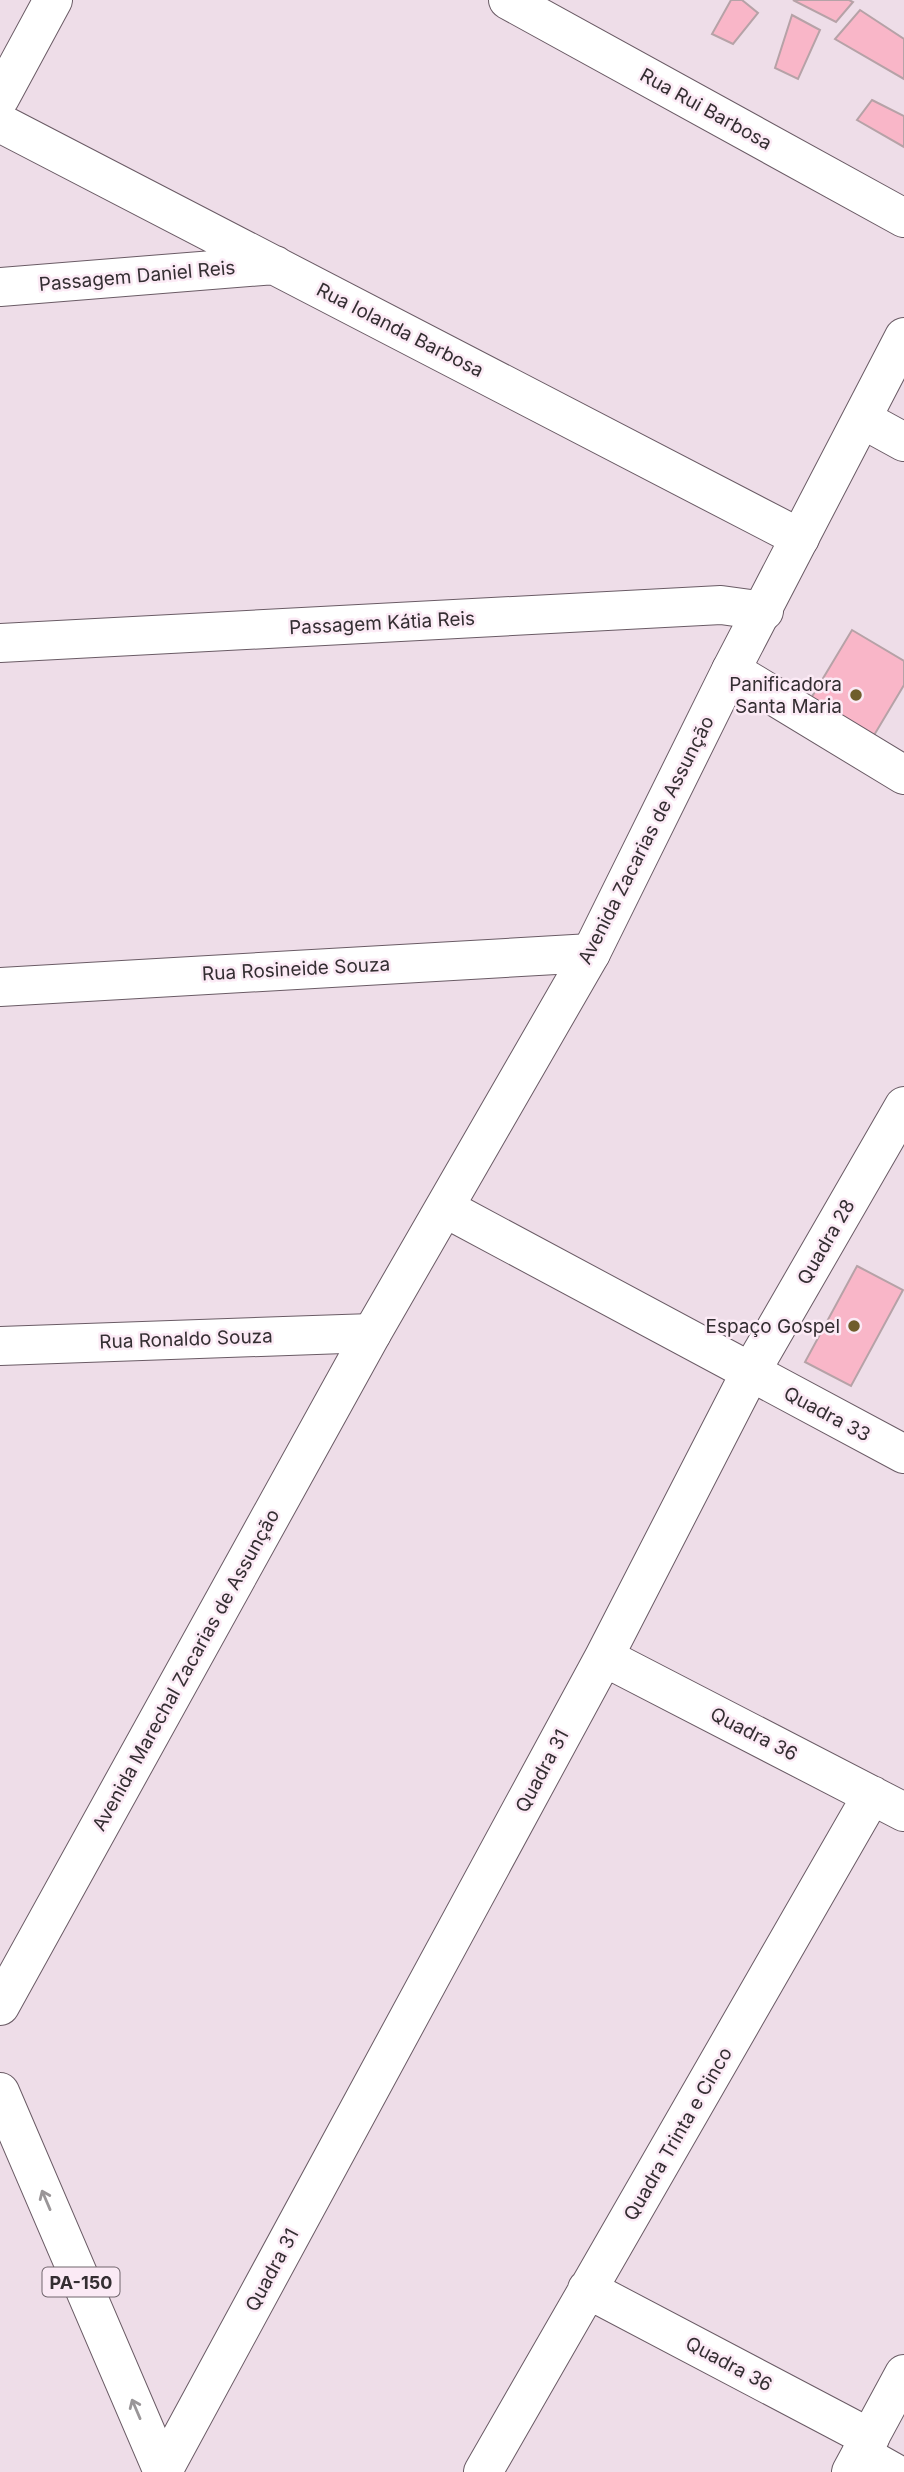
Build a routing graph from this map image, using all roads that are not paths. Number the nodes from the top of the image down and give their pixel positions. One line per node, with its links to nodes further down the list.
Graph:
1 (53, 0): 3 (street)
2 (508, 0): 5 (street, Rua Rui Barbosa)
3 (0, 98)
4 (0, 123): 6 (street, Rua Iolanda Barbosa)
5 (904, 218)
6 (275, 265): 7 (street, Passagem Daniel Reis); 11 (street, Rua Iolanda Barbosa)
7 (0, 287)
8 (904, 337): 9 (street, Avenida Zacarias de Assunção)
9 (862, 419): 10 (street); 11 (street, Avenida Zacarias de Assunção)
10 (904, 442)
11 (800, 538): 12 (street, Avenida Zacarias de Assunção)
12 (764, 611): 13 (street, Passagem Kátia Reis); 14 (street, Avenida Zacarias de Assunção)
13 (0, 643)
14 (731, 670): 15 (street); 16 (street, Avenida Zacarias de Assunção)
15 (904, 775)
16 (591, 953): 17 (street, Rua Rosineide Souza); 19 (street, Avenida Zacarias de Assunção)
17 (0, 986)
18 (903, 1109): 22 (street, Quadra 28)
19 (445, 1208): 20 (street, Avenida Zacarias de Assunção); 22 (street)
20 (372, 1333): 21 (street, Rua Ronaldo Souza); 26 (street, Avenida Marechal Zacarias de Assunção)
21 (0, 1346)
22 (750, 1373): 23 (street, Quadra 33); 24 (street, Quadra 31)
23 (904, 1454)
24 (604, 1657): 25 (street, Quadra 36); 31 (street, Quadra 31)
25 (888, 1804): 28 (street, Quadra Trinta e Cinco)
26 (0, 2006)
27 (0, 2092): 31 (street, PA-150, one-way to 27)
28 (587, 2289): 30 (street, Quadra 36); 32 (street, Quadra Trinta e Cinco)
29 (904, 2374): 30 (street)
30 (869, 2459)
31 (163, 2472)
32 (483, 2472)

